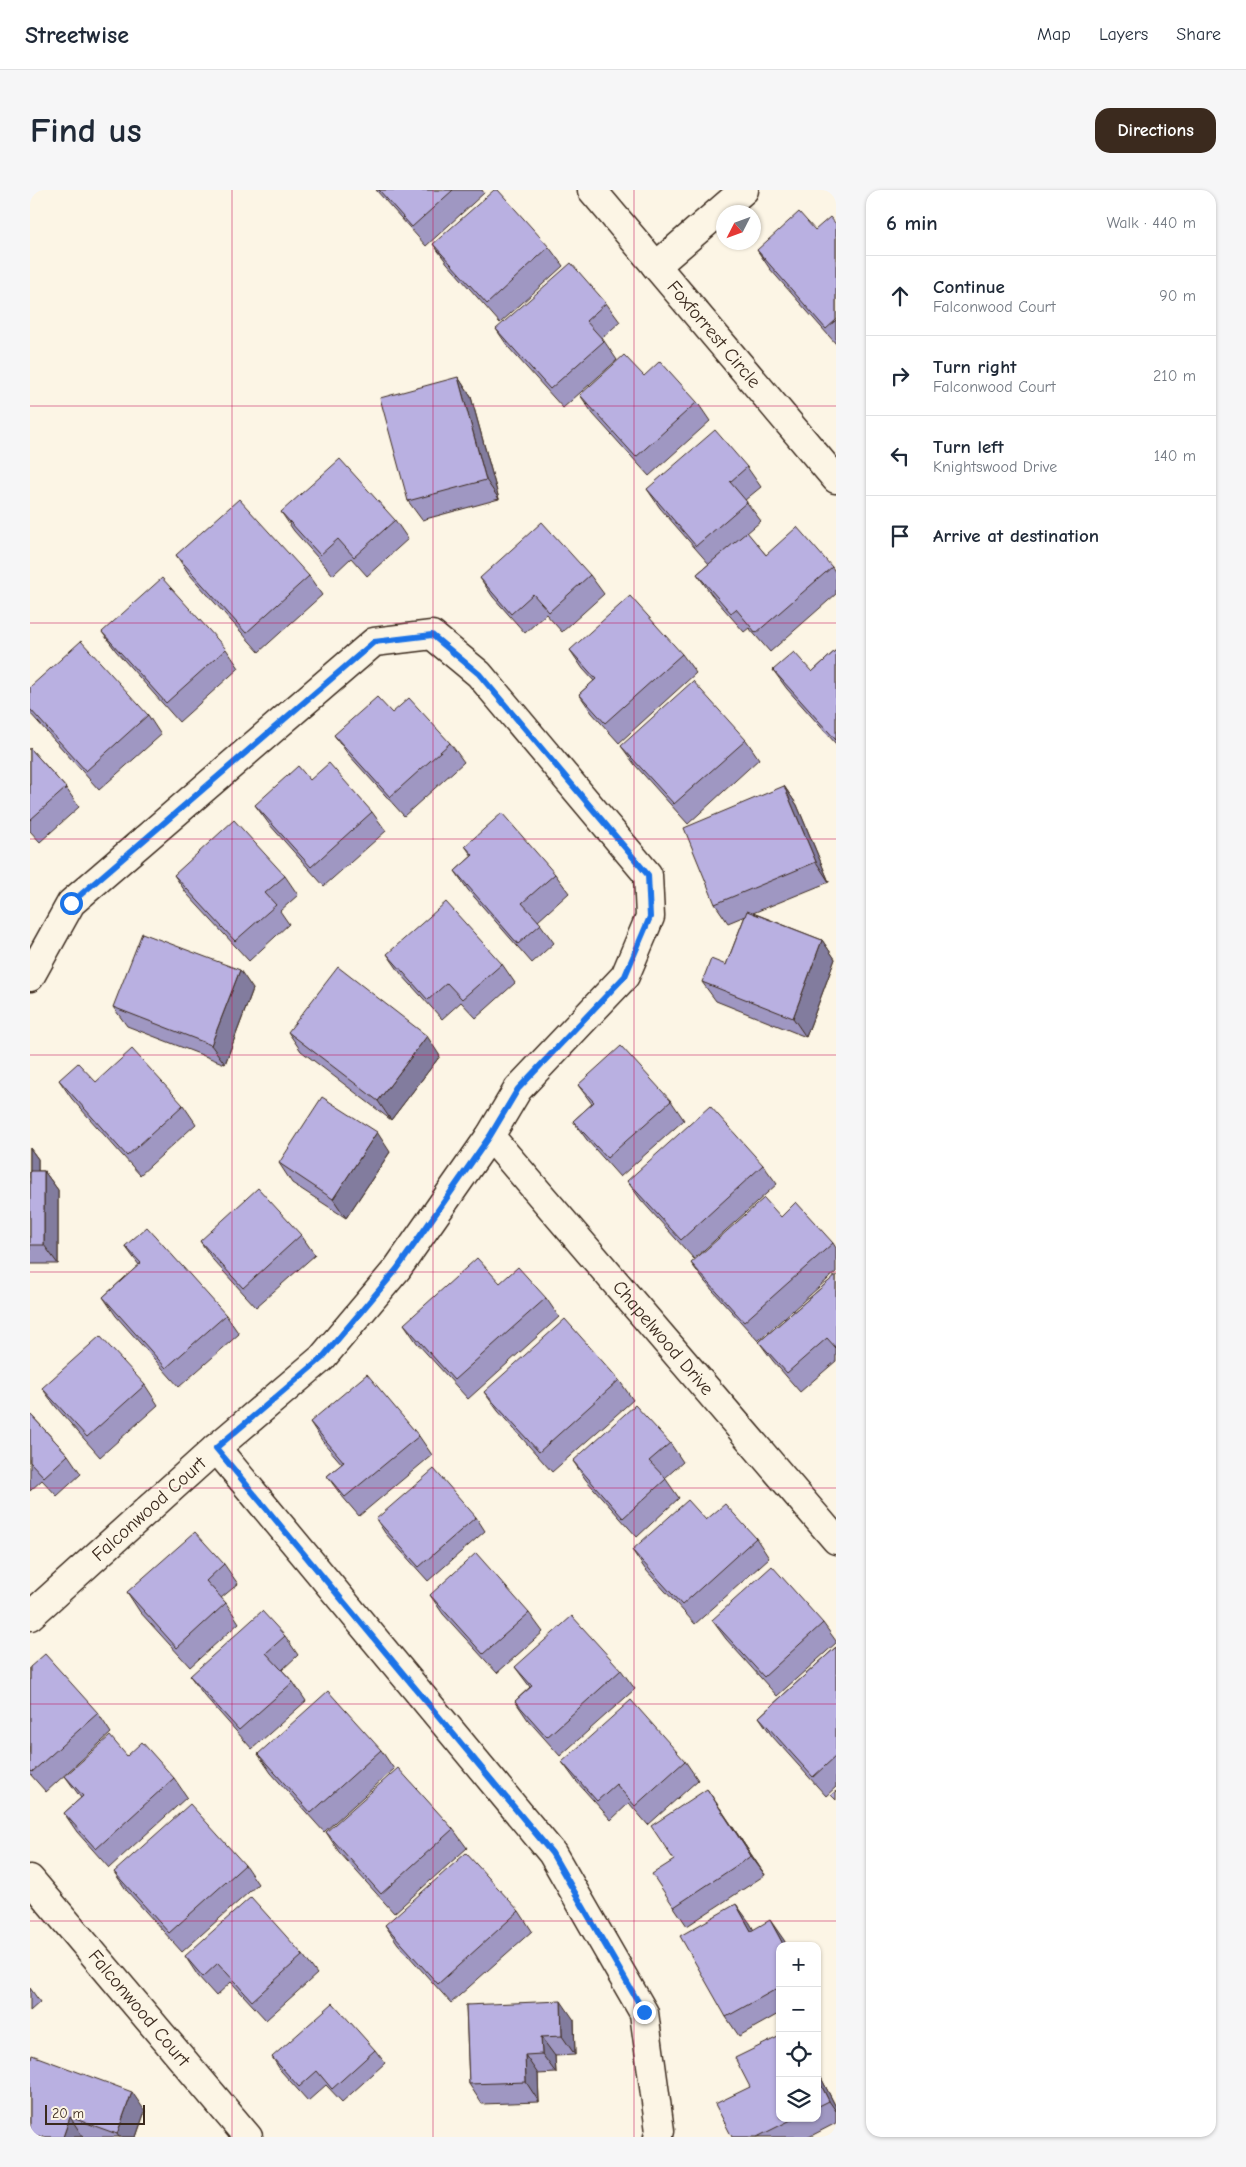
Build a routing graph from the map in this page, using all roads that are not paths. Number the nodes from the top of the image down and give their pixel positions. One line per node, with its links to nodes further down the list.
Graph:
1 (592, 190): 3 (street, Foxforrest Circle)
2 (744, 190): 3 (street)
3 (656, 266): 4 (street, Foxforrest Circle)
4 (836, 479)
5 (30, 977): 6 (street, Falconwood Court)
6 (490, 1136): 7 (street, Falconwood Court); 8 (street, Chapelwood Drive)
7 (216, 1448): 9 (street, Falconwood Court); 12 (street)
8 (836, 1540)
9 (30, 1616)
10 (30, 1878): 11 (street, Falconwood Court)
11 (248, 2137)
12 (658, 2137)

